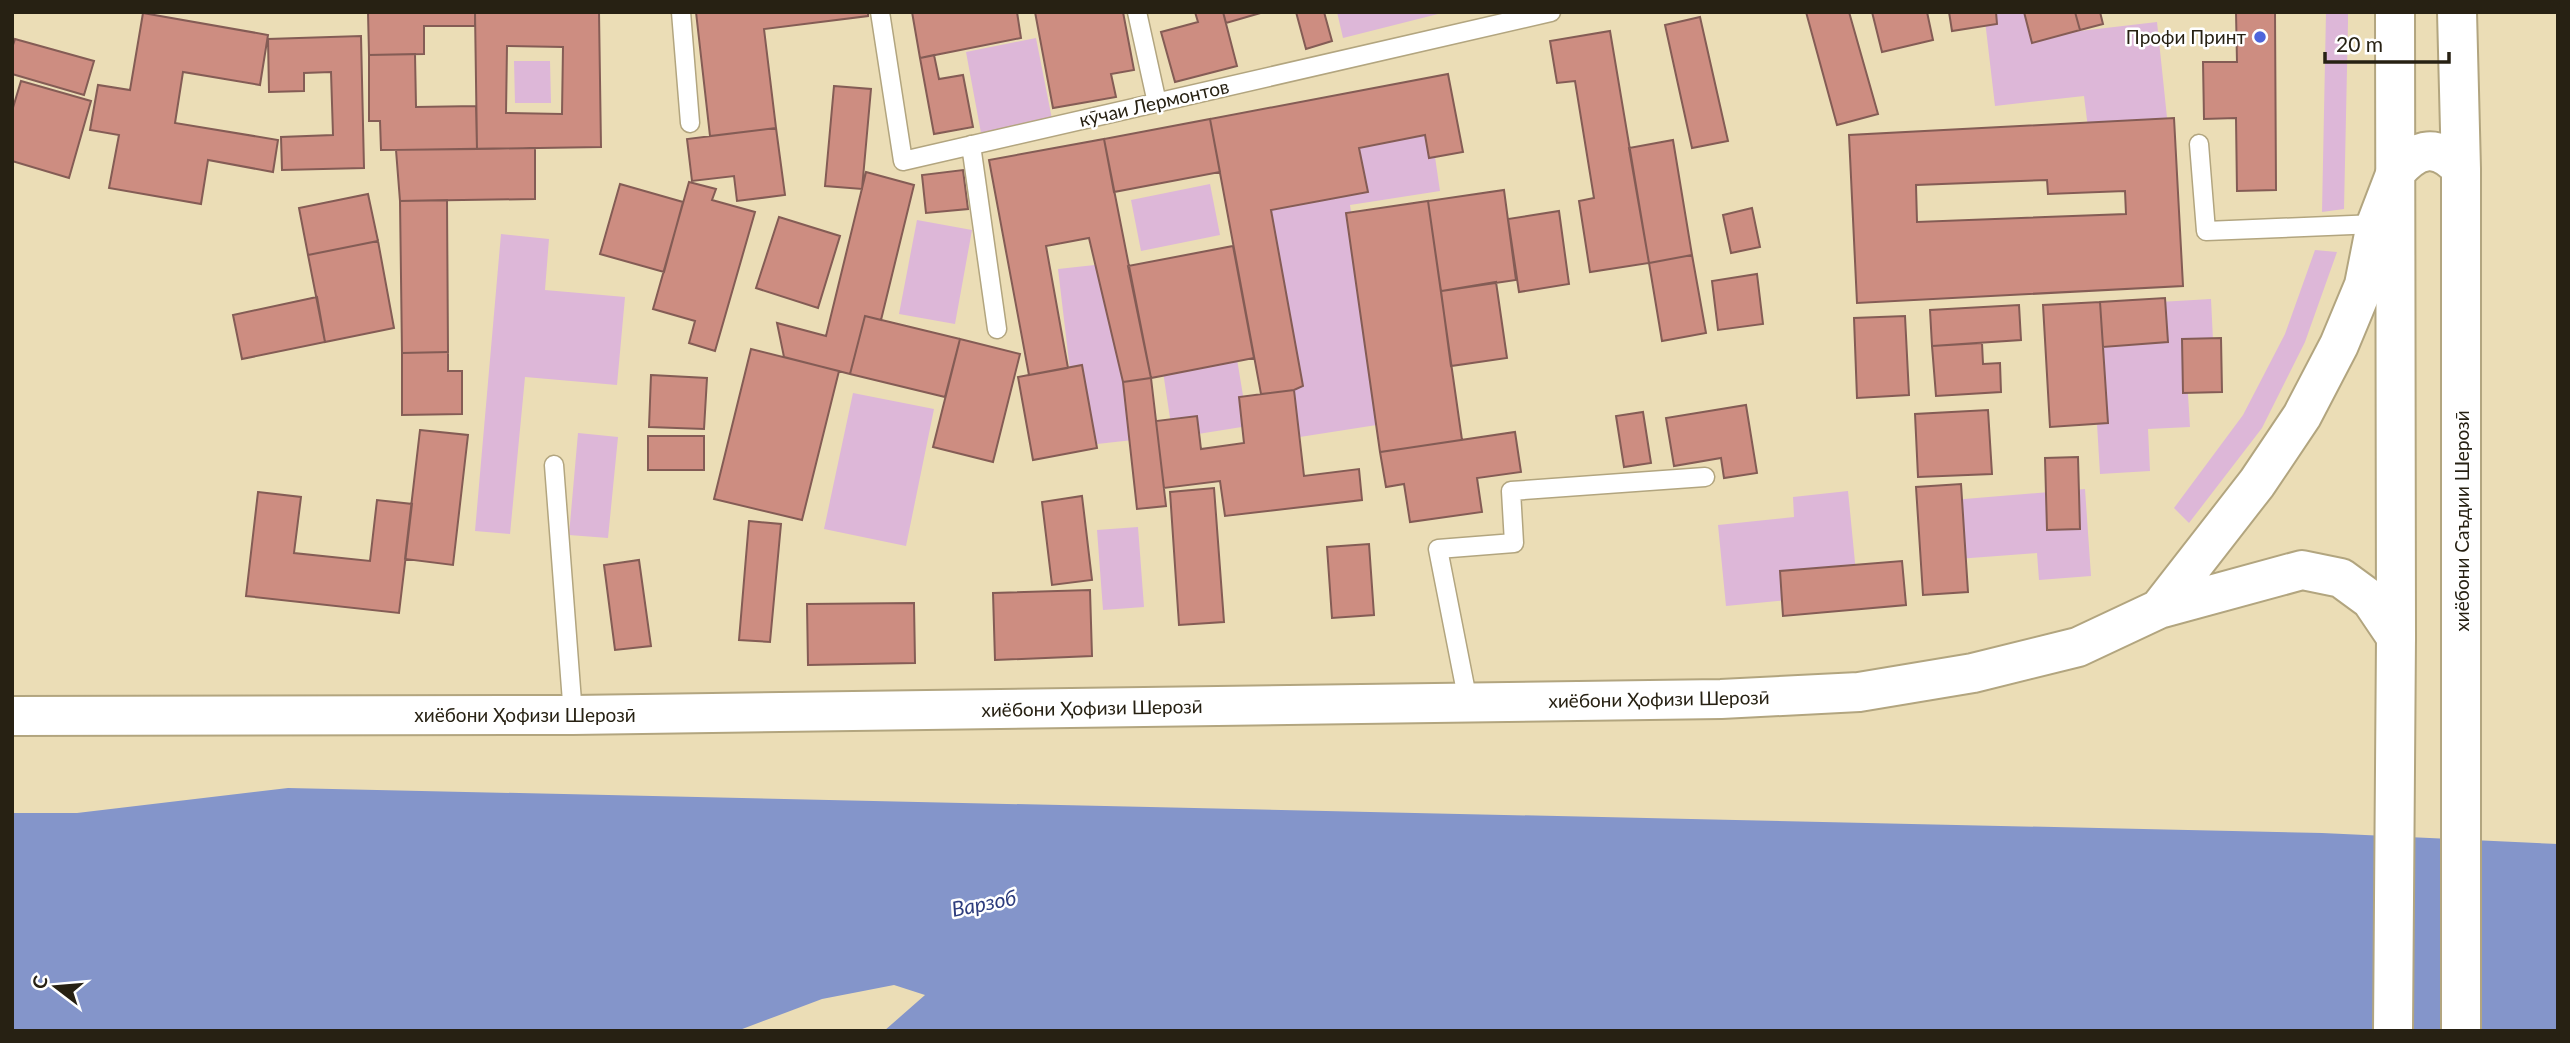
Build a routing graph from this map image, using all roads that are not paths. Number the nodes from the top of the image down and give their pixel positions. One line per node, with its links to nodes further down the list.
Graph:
1 (681, 12): 8 (lane)
2 (880, 12): 10 (lane, кӯчаи Лермонтов)
3 (1137, 12): 7 (lane)
4 (1551, 12): 7 (lane, кӯчаи Лермонтов)
5 (2395, 12): 12 (main road)
6 (2457, 12): 11 (main road, хиёбони Саъдии Шерозӣ)
7 (1157, 103): 10 (lane, кӯчаи Лермонтов)
8 (690, 123)
9 (2199, 144): 13 (lane)
10 (971, 145): 14 (lane)
11 (2460, 169): 12 (main road); 23 (main road, хиёбони Саъдии Шерозӣ)
12 (2396, 172): 13 (main road); 18 (main road)
13 (2376, 224): 17 (main road)
14 (997, 329)
15 (554, 464): 20 (lane)
16 (1705, 477): 19 (lane)
17 (2158, 609): 18 (main road, хиёбони Ҳофизи Шерозӣ); 19 (main road, хиёбони Ҳофизи Шерозӣ)
18 (2396, 637): 22 (main road)
19 (1468, 702): 20 (main road, хиёбони Ҳофизи Шерозӣ)
20 (573, 715): 21 (main road, хиёбони Ҳофизи Шерозӣ)
21 (12, 716)
22 (2393, 1031)
23 (2461, 1031)

